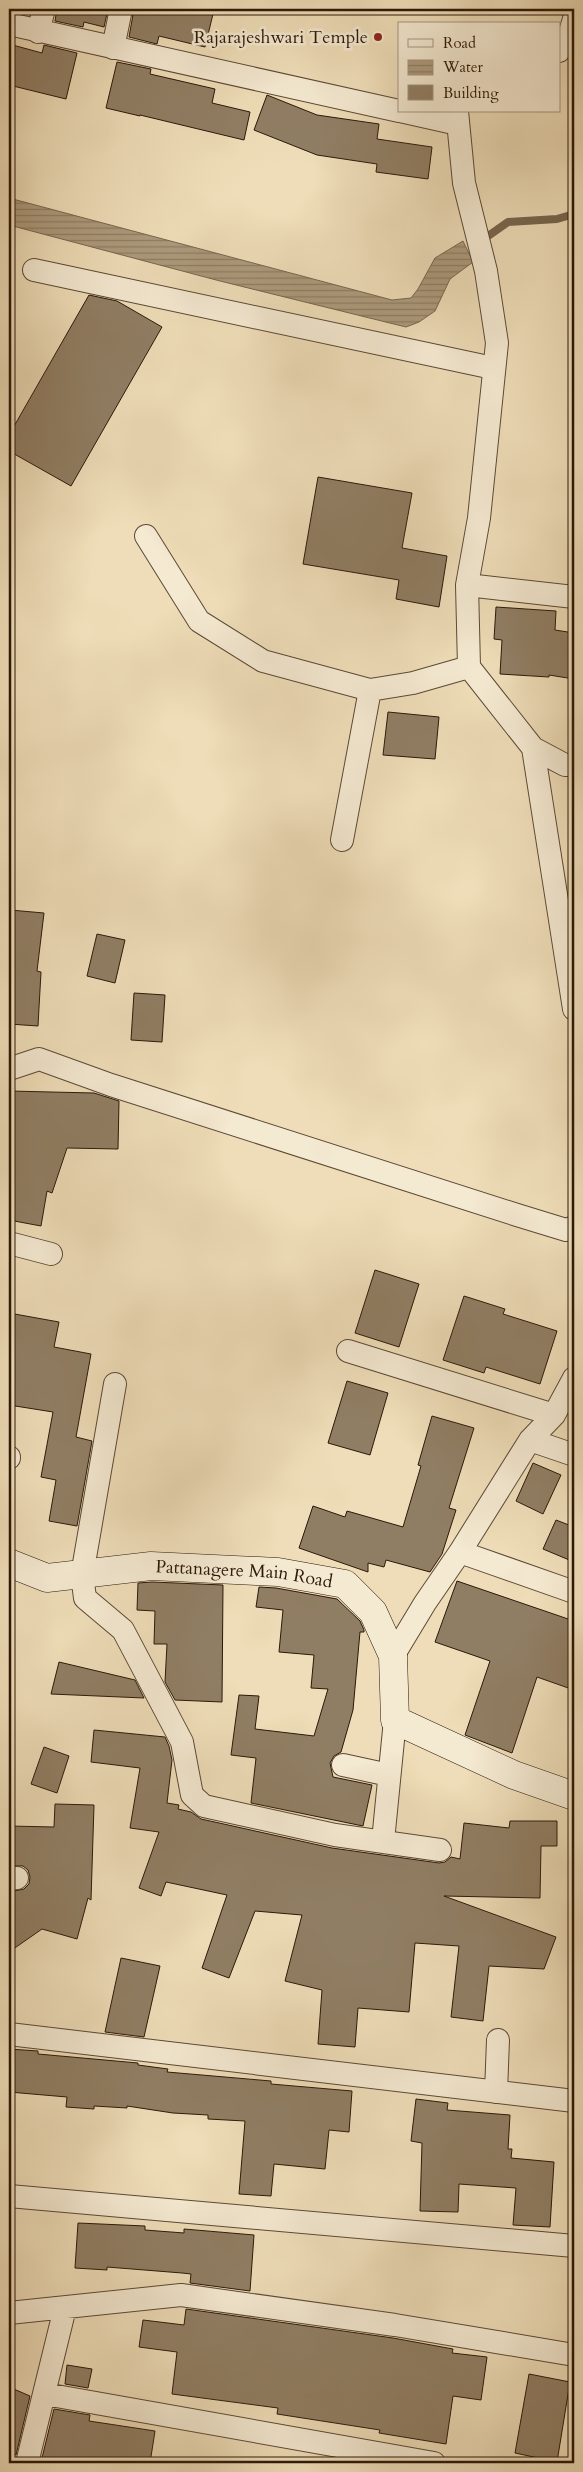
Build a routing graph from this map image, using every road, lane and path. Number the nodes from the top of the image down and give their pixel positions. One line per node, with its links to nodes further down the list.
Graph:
1 (44, 9): 5 (street)
2 (121, 9): 6 (street)
3 (574, 19): 7 (street)
4 (9, 24): 5 (street)
5 (38, 32): 6 (street)
6 (113, 48): 8 (street)
7 (560, 50)
8 (398, 111)
9 (408, 112): 10 (street)
10 (458, 118): 12 (street)
11 (34, 270): 12 (street)
12 (493, 368): 14 (street)
13 (146, 536): 17 (street)
14 (468, 585): 15 (street); 16 (street)
15 (574, 597)
16 (469, 666): 17 (street); 18 (street)
17 (370, 690): 20 (street)
18 (533, 748): 19 (street); 21 (street)
19 (574, 766)
20 (342, 840)
21 (574, 1009)
22 (9, 1069): 23 (street)
23 (574, 1227)
24 (9, 1243): 25 (street)
25 (51, 1254)
26 (348, 1351): 29 (street)
27 (574, 1378): 29 (street)
28 (115, 1384): 34 (street)
29 (554, 1415): 30 (street)
30 (530, 1440): 31 (street); 32 (street)
31 (574, 1455)
32 (460, 1552): 35 (street); 36 (street)
33 (9, 1563): 34 (street, Pattanagere Main Road)
34 (82, 1575): 36 (street, Pattanagere Main Road); 41 (street)
35 (574, 1592)
36 (393, 1656): 37 (street, Pattanagere Main Road)
37 (394, 1720): 39 (street); 40 (street)
38 (343, 1765): 39 (street)
39 (389, 1775): 41 (street)
40 (574, 1796)
41 (383, 1841): 42 (street)
42 (440, 1850)
43 (9, 2034): 45 (street)
44 (498, 2040): 45 (street)
45 (496, 2092): 46 (street)
46 (574, 2101)
47 (9, 2196): 48 (street)
48 (574, 2246)
49 (65, 2308): 50 (street); 51 (street); 52 (street)
50 (9, 2313)
51 (574, 2355)
52 (45, 2394): 53 (street); 54 (street)
53 (27, 2463)
54 (434, 2463)

